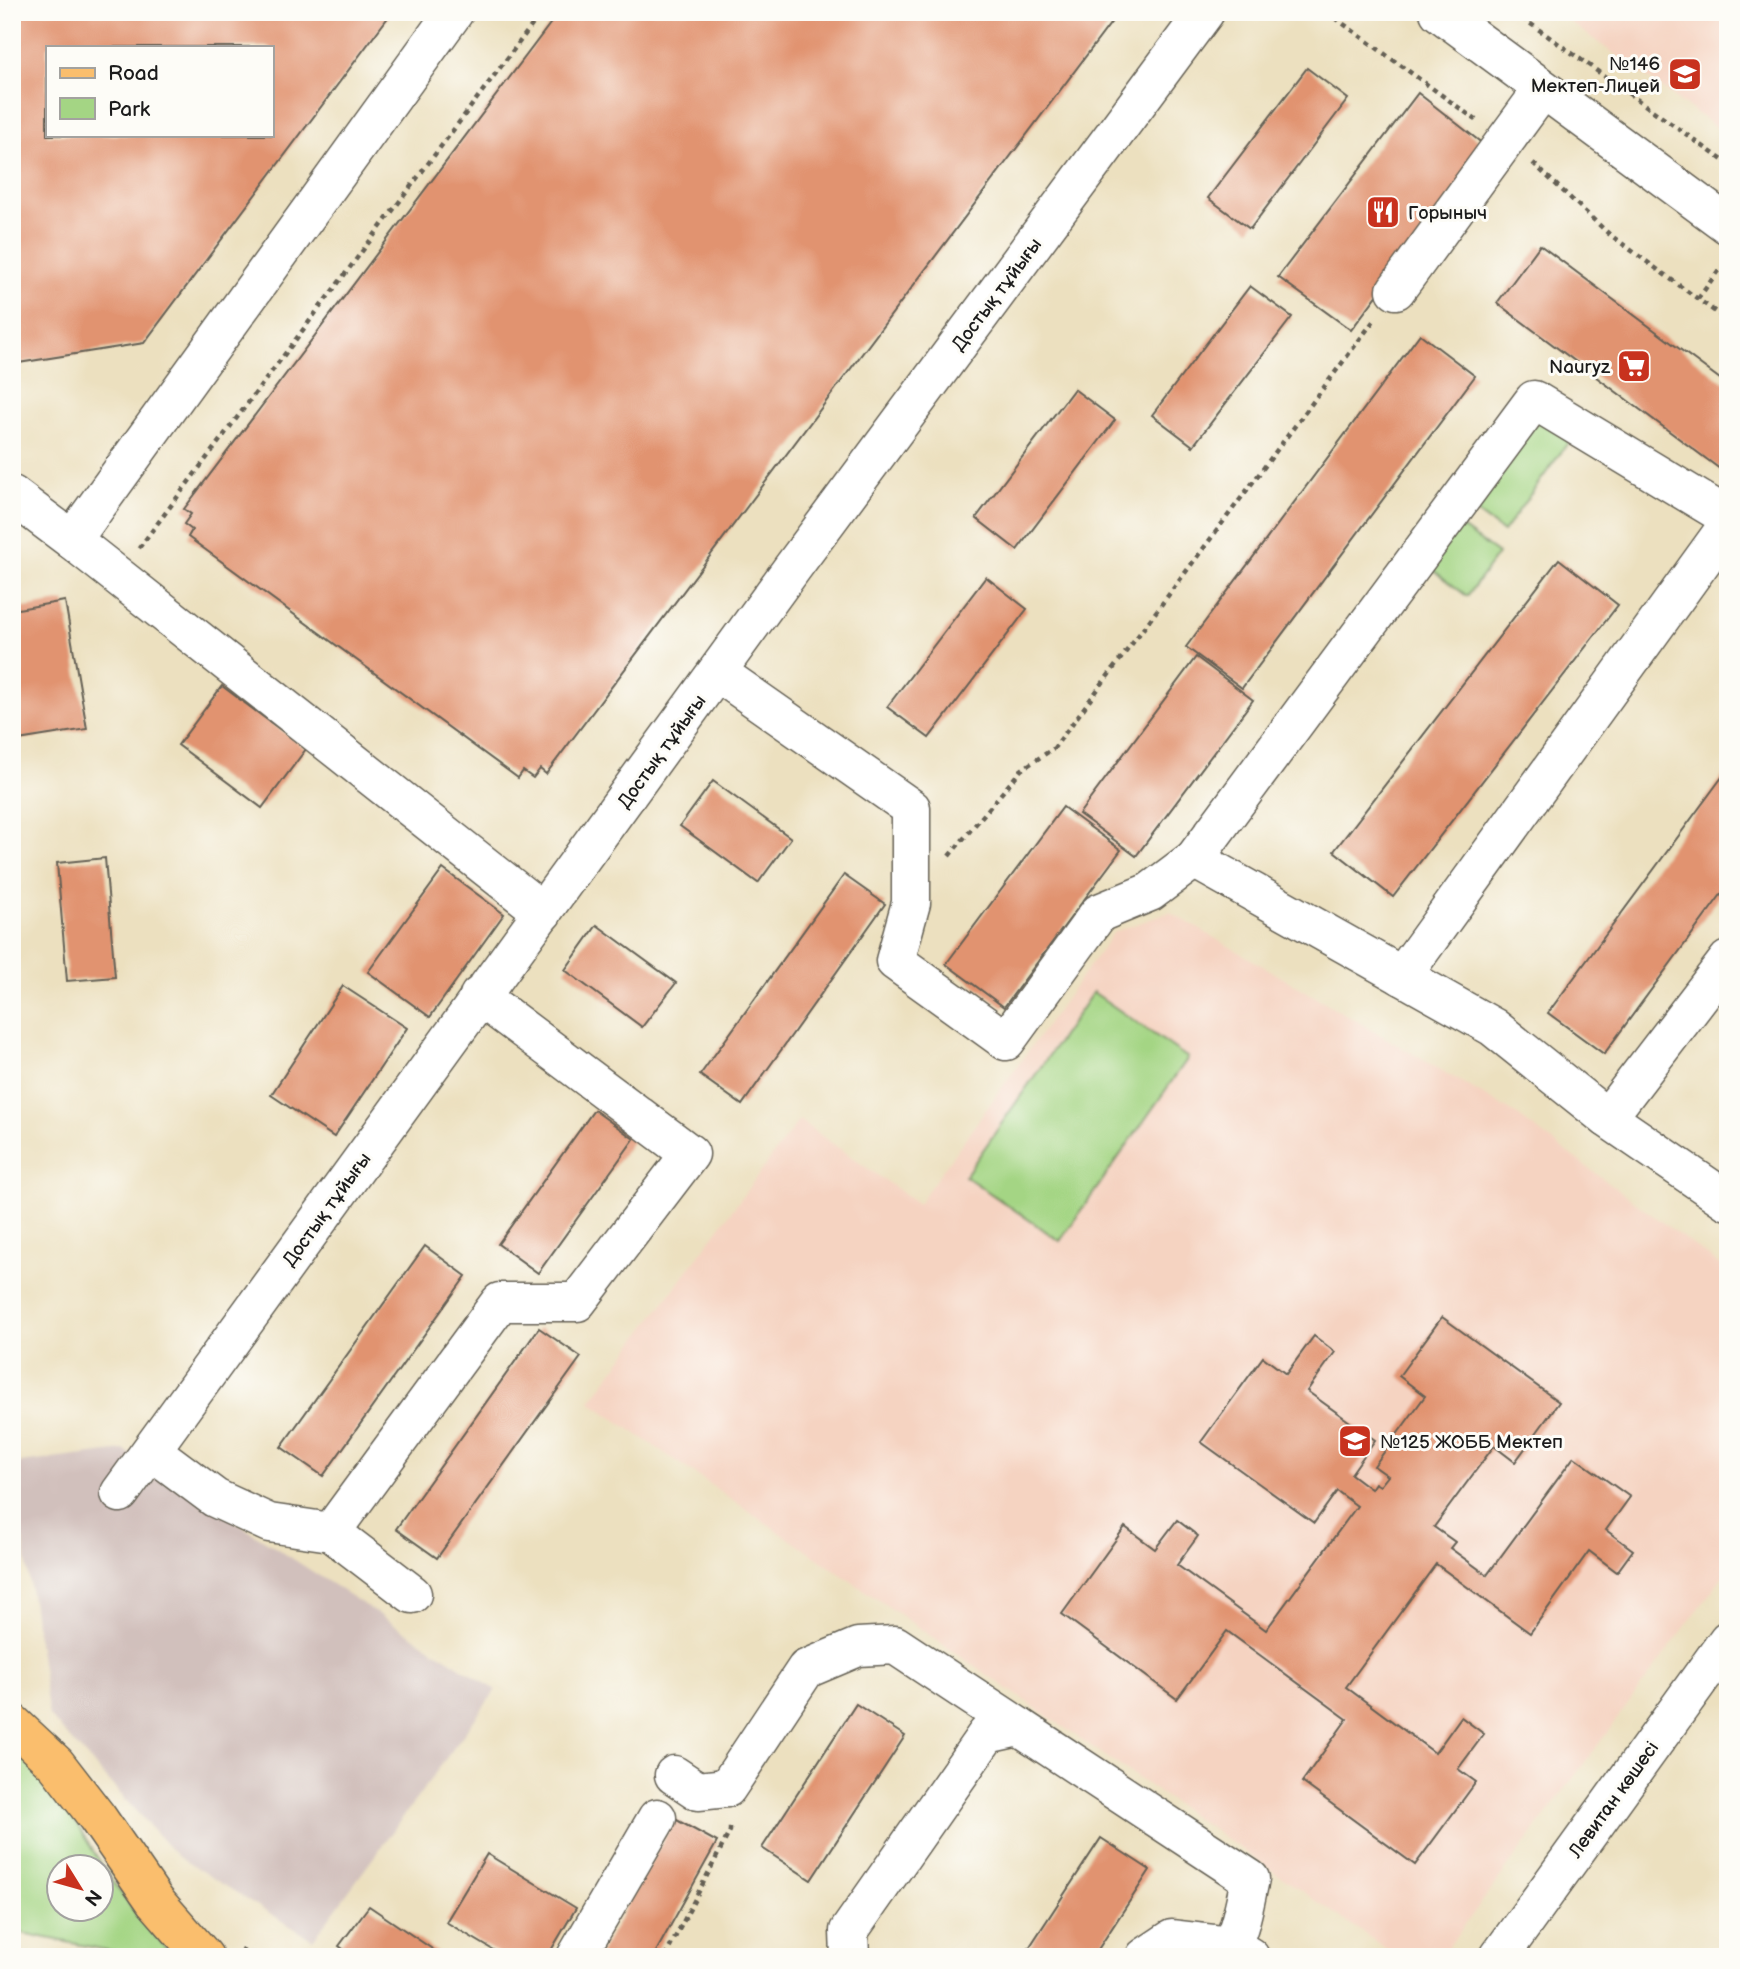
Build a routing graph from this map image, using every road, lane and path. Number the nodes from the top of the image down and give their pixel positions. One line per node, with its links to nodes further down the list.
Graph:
1 (454, 12): 18 (street)
2 (542, 12): 19 (path)
3 (1205, 12): 20 (street, Достық тұйығы)
4 (1327, 12): 8 (path)
5 (1439, 12): 7 (street)
6 (1514, 12): 9 (path)
7 (1543, 89): 8 (street); 10 (street)
8 (1505, 142): 12 (street); 13 (path)
9 (1728, 164)
10 (1728, 225)
11 (1720, 268): 13 (path)
12 (1396, 290): 22 (path)
13 (1698, 299): 14 (path)
14 (1728, 321)
15 (12, 495): 18 (street)
16 (1728, 517): 21 (street)
17 (1728, 525): 25 (street)
18 (72, 540): 19 (street)
19 (118, 576): 23 (street)
20 (717, 672): 22 (street); 23 (street, Достық тұйығы)
21 (1194, 859): 22 (street); 25 (street)
22 (911, 903)
23 (543, 912): 26 (street, Достық тұйығы)
24 (1728, 960): 27 (street)
25 (1402, 976): 27 (street)
26 (479, 996): 29 (street, Достық тұйығы); 31 (street)
27 (1607, 1118): 28 (street)
28 (1728, 1201)
29 (152, 1451): 30 (street, Достық тұйығы); 31 (street)
30 (120, 1493)
31 (331, 1532): 32 (street)
32 (412, 1594)
33 (1728, 1640): 45 (street, Левитан көшесі)
34 (12, 1723): 40 (main road)
35 (1019, 1727): 37 (street); 39 (street); 43 (street)
36 (674, 1775): 37 (street)
37 (727, 1788): 42 (path)
38 (657, 1818): 41 (street)
39 (1236, 1953): 44 (street)
40 (204, 1957)
41 (576, 1957)
42 (666, 1957)
43 (850, 1957)
44 (1145, 1957)
45 (1499, 1957)

